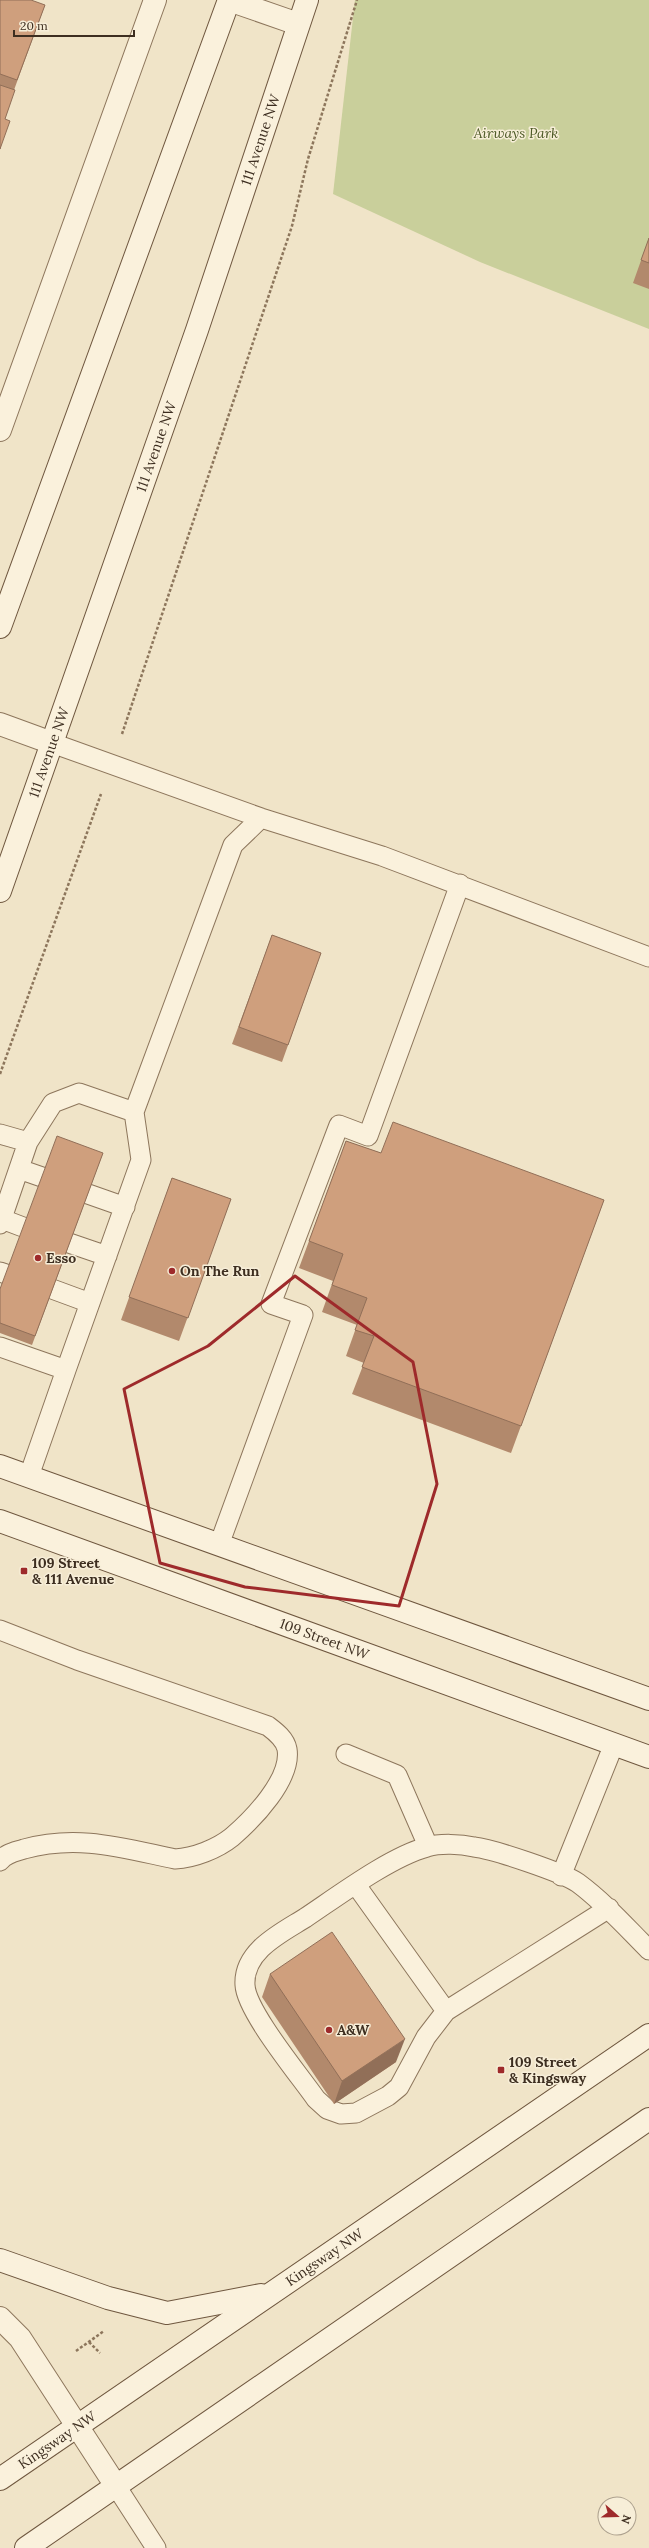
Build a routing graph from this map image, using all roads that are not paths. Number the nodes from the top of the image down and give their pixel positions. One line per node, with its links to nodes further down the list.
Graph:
1 (155, 0): 5 (main road)
2 (229, 0): 4 (main road); 6 (main road)
3 (307, 0): 4 (main road, 111 Avenue NW)
4 (298, 24): 8 (main road, 111 Avenue NW)
5 (0, 430)
6 (0, 627)
7 (0, 724): 8 (main road)
8 (52, 743): 9 (lane); 11 (main road, 111 Avenue NW)
9 (261, 818): 10 (lane); 13 (lane)
10 (460, 884): 12 (lane); 31 (lane)
11 (0, 891)
12 (649, 957)
13 (134, 1112): 15 (lane); 19 (lane)
14 (0, 1134): 15 (lane)
15 (28, 1142): 16 (lane)
16 (19, 1169): 17 (lane); 20 (lane)
17 (42, 1178)
18 (88, 1194): 19 (lane)
19 (125, 1207): 23 (lane)
20 (1, 1222): 21 (lane)
21 (23, 1227)
22 (69, 1243): 23 (lane)
23 (107, 1256): 25 (lane)
24 (52, 1289): 25 (lane)
25 (90, 1303): 27 (lane)
26 (0, 1346): 27 (lane)
27 (66, 1370): 29 (lane)
28 (0, 1466): 29 (main road)
29 (29, 1476): 31 (main road)
30 (0, 1521): 34 (main road, 109 Street NW)
31 (219, 1544): 33 (main road)
32 (0, 1630): 38 (lane)
33 (649, 1699)
34 (614, 1744): 36 (main road, 109 Street NW); 39 (lane)
35 (346, 1754): 37 (lane)
36 (649, 1757)
37 (428, 1846): 39 (lane); 40 (lane)
38 (0, 1860)
39 (561, 1876): 41 (lane)
40 (356, 1885): 43 (lane); 43 (lane)
41 (609, 1908): 42 (lane); 43 (lane)
42 (649, 1950)
43 (446, 2010)
44 (649, 2035): 47 (main road, Kingsway NW)
45 (649, 2118): 51 (main road)
46 (0, 2260): 47 (main road)
47 (272, 2293): 49 (main road, Kingsway NW)
48 (0, 2318): 49 (main road)
49 (77, 2427): 50 (main road, Kingsway NW); 51 (main road)
50 (0, 2479)
51 (116, 2486): 52 (main road); 53 (lane)
52 (26, 2548)
53 (156, 2548)

